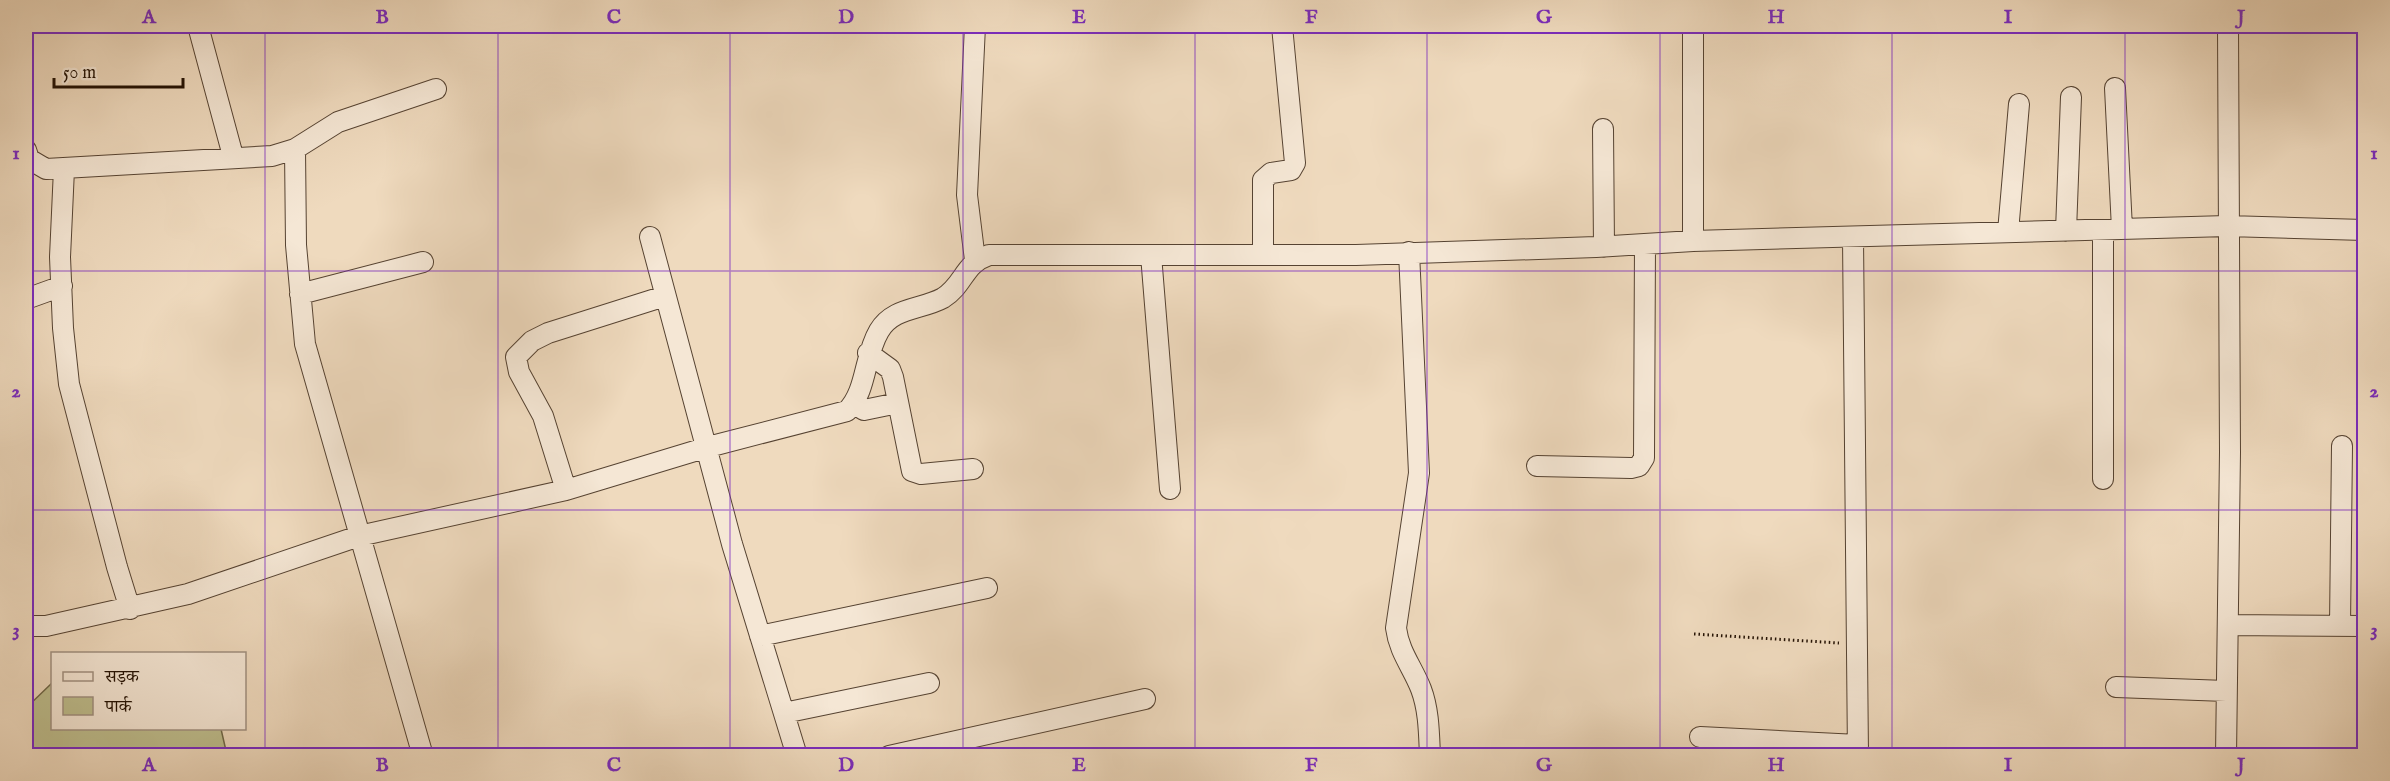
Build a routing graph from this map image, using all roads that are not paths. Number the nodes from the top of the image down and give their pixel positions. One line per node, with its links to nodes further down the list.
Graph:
1 (198, 26): 12 (street)
2 (975, 26): 28 (street)
3 (1282, 26): 26 (street)
4 (1693, 26): 22 (street)
5 (2228, 26): 15 (street)
6 (2115, 88): 16 (street)
7 (436, 89): 11 (street)
8 (2071, 97): 18 (street)
9 (2019, 104): 19 (street)
10 (1603, 129): 24 (street)
11 (295, 149): 12 (street); 31 (street)
12 (233, 156): 14 (street)
13 (27, 159): 14 (street)
14 (64, 170): 30 (street)
15 (2227, 226): 16 (street); 17 (street); 47 (street)
16 (2113, 229): 18 (street); 41 (street)
17 (2364, 230)
18 (2066, 231): 19 (street)
19 (2008, 232): 21 (street)
20 (650, 237): 32 (street)
21 (1853, 238): 22 (street); 58 (street)
22 (1693, 241): 23 (street)
23 (1645, 244): 24 (street); 39 (street)
24 (1604, 247): 25 (street)
25 (1409, 252): 26 (street); 62 (street)
26 (1263, 254): 27 (street)
27 (1151, 255): 28 (street); 42 (street)
28 (975, 260): 34 (street)
29 (423, 262): 31 (street)
30 (62, 286): 33 (street); 46 (street)
31 (300, 294): 44 (street)
32 (665, 296): 38 (street); 43 (street)
33 (26, 298)
34 (868, 353): 35 (street); 36 (street)
35 (856, 401): 36 (street); 38 (street)
36 (898, 402): 40 (street)
37 (2342, 446): 49 (street)
38 (708, 447): 43 (street); 51 (street)
39 (1537, 466)
40 (973, 469)
41 (2103, 479)
42 (1170, 489)
43 (566, 490): 44 (street)
44 (359, 536): 46 (street); 59 (street)
45 (987, 588): 51 (street)
46 (130, 609): 48 (street)
47 (2229, 625): 49 (street); 54 (street)
48 (26, 626)
49 (2340, 626): 50 (street)
50 (2364, 626)
51 (760, 636): 56 (street)
52 (929, 683): 56 (street)
53 (2116, 687): 54 (street)
54 (2226, 691): 63 (street)
55 (1145, 699): 61 (street)
56 (784, 713): 60 (street)
57 (1700, 737): 58 (street)
58 (1858, 750)
59 (423, 756)
60 (797, 756)
61 (889, 756)
62 (1430, 756)
63 (2226, 756)

